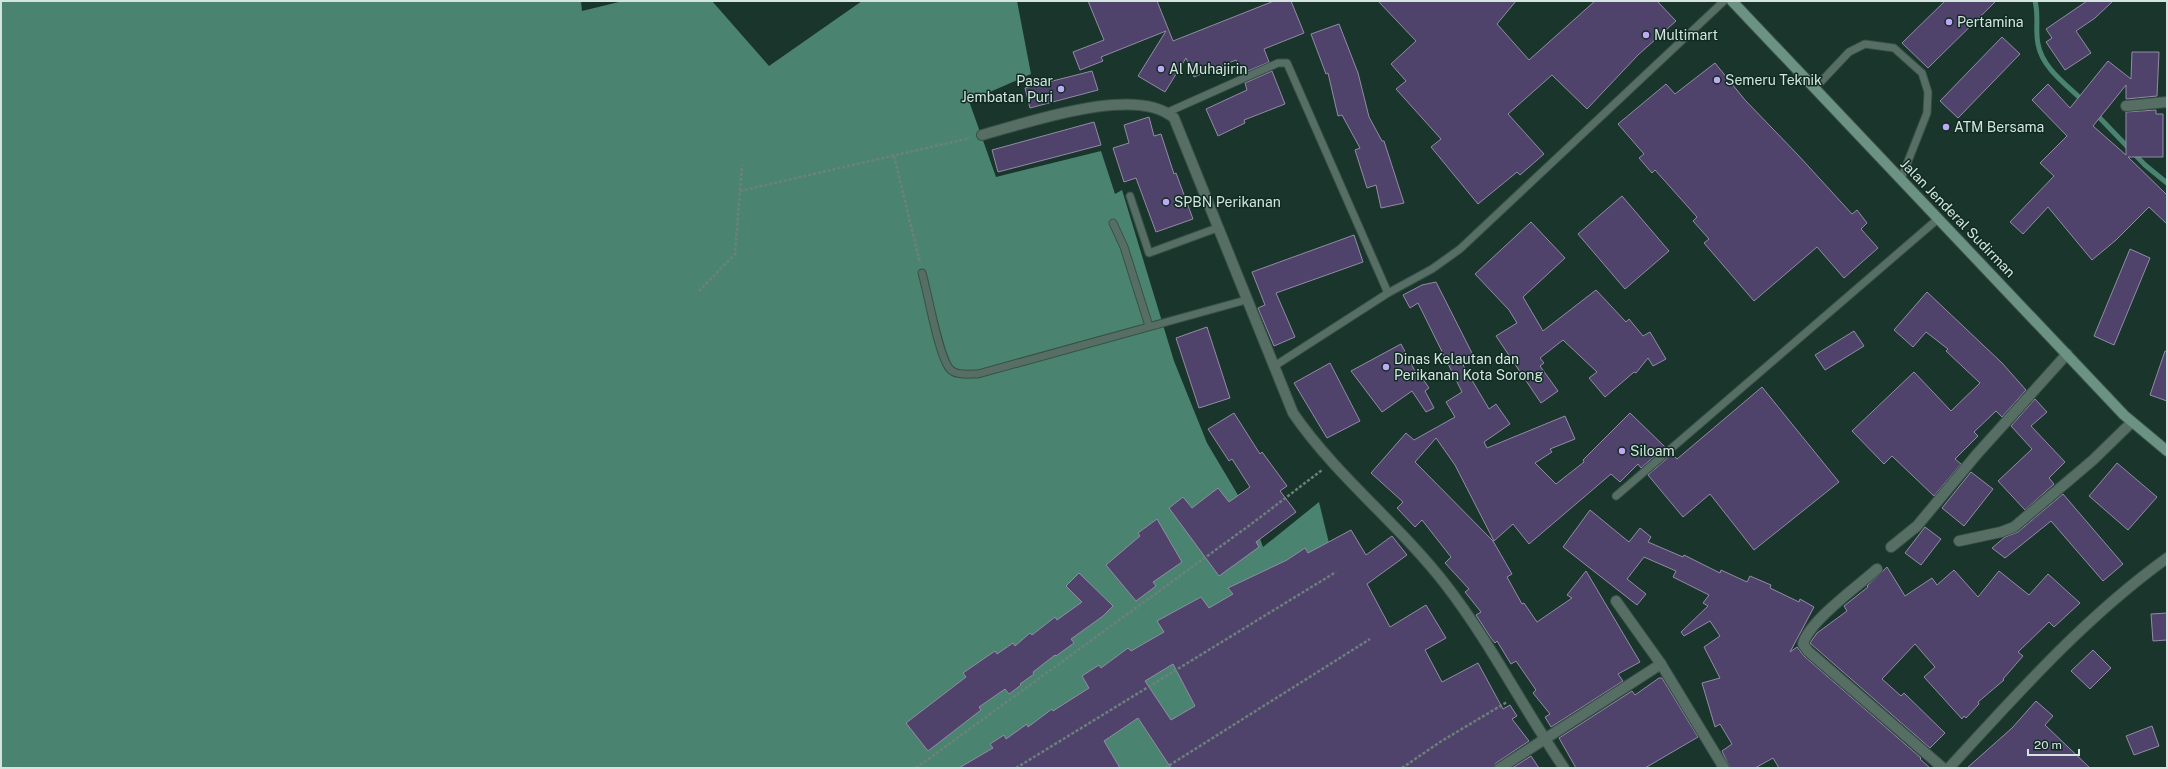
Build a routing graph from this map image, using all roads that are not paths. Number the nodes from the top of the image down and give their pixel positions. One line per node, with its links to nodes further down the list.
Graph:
1 (1724, 1): 14 (lane)
2 (1732, 1): 3 (main road, Jalan Jenderal Sudirman)
3 (1815, 88): 8 (main road, Jalan Jenderal Sudirman); 8 (lane)
4 (2167, 102): 5 (street)
5 (2126, 106)
6 (1168, 112): 7 (street); 12 (street); 14 (lane)
7 (982, 135)
8 (1901, 179): 10 (main road, Jalan Jenderal Sudirman)
9 (1130, 196): 12 (lane)
10 (1939, 218): 17 (main road, Jalan Jenderal Sudirman); 21 (lane)
11 (1113, 223): 16 (lane)
12 (1217, 228): 15 (street)
13 (922, 272): 16 (lane)
14 (1388, 293): 18 (lane)
15 (1246, 300): 16 (lane); 18 (street)
16 (1149, 326)
17 (2067, 354): 19 (main road, Jalan Jenderal Sudirman); 23 (street)
18 (1273, 367): 28 (street)
19 (2132, 422): 20 (main road, Jalan Jenderal Sudirman); 22 (street)
20 (2167, 451)
21 (1616, 496)
22 (1959, 541)
23 (1892, 547)
24 (2167, 558): 33 (street)
25 (1877, 569): 32 (street)
26 (1616, 601): 27 (street)
27 (1661, 664): 28 (street); 31 (street)
28 (1545, 741): 29 (street); 30 (street)
29 (1500, 768)
30 (1564, 768)
31 (1724, 768)
32 (1943, 768)
33 (1949, 768)

